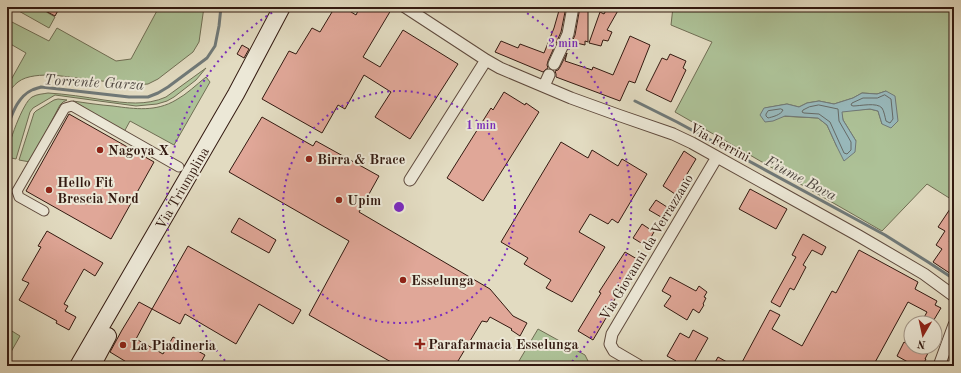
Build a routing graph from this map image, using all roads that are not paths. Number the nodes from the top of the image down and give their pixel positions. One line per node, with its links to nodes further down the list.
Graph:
1 (282, 7): 17 (main road, Via Triumplina)
2 (294, 7): 18 (main road, Via Triumplina)
3 (405, 7): 5 (street, Via Ferrini)
4 (573, 7): 6 (street)
5 (486, 60): 8 (street, Via Ferrini); 11 (street)
6 (554, 64)
7 (549, 75): 8 (street)
8 (544, 86): 9 (street, Via Ferrini)
9 (717, 157): 13 (street, Via Ferrini); 16 (street, Via Giovanni da Verrazzano)
10 (179, 167): 12 (street)
11 (410, 180)
12 (44, 212)
13 (954, 296)
14 (954, 325): 15 (street)
15 (950, 343): 19 (street)
16 (638, 365)
17 (78, 366)
18 (92, 366)
19 (939, 366)

